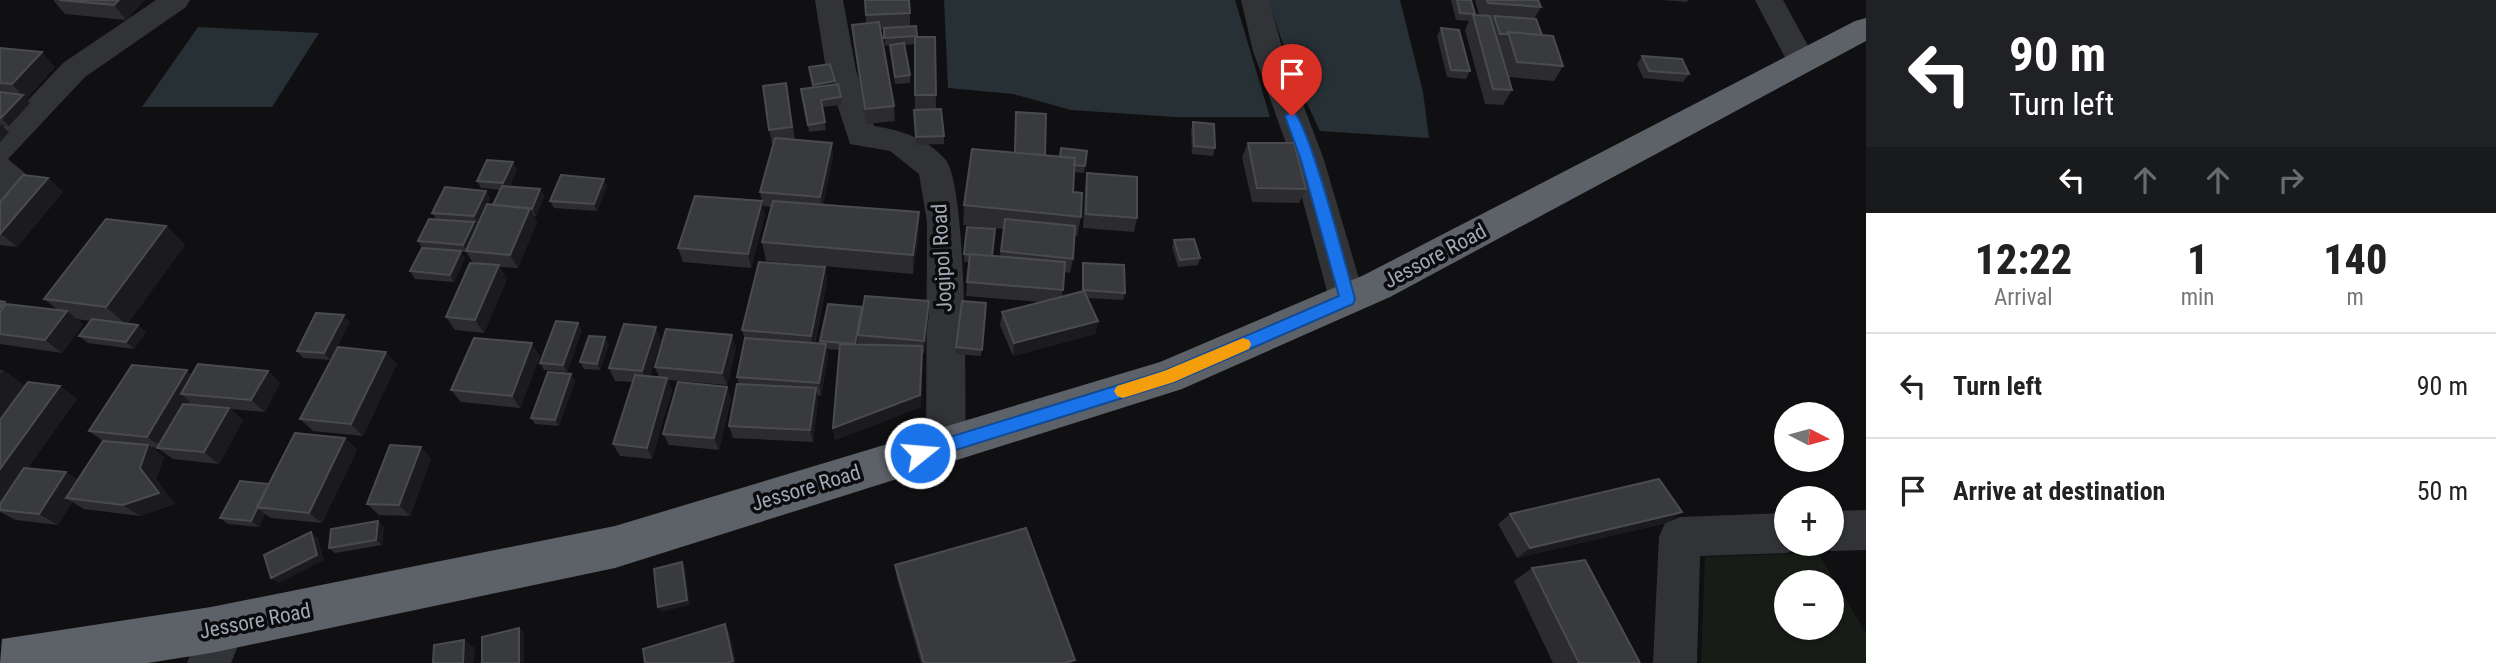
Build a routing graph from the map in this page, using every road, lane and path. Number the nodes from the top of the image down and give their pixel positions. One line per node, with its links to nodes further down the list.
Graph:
1 (176, 0): 7 (street)
2 (829, 0): 11 (street, Jogipol Road)
3 (1255, 0): 10 (street)
4 (1769, 0): 6 (street)
5 (1866, 28): 6 (highway, Jessore Road)
6 (1802, 62): 10 (highway, Jessore Road)
7 (0, 150)
8 (0, 169): 9 (street)
9 (0, 215)
10 (1347, 299): 11 (highway, Jessore Road)
11 (946, 446): 15 (highway, Jessore Road)
12 (1866, 530): 13 (street)
13 (1844, 531)
14 (1774, 533): 17 (street)
15 (211, 646): 16 (highway, Jessore Road)
16 (2, 663)
17 (1675, 663)

